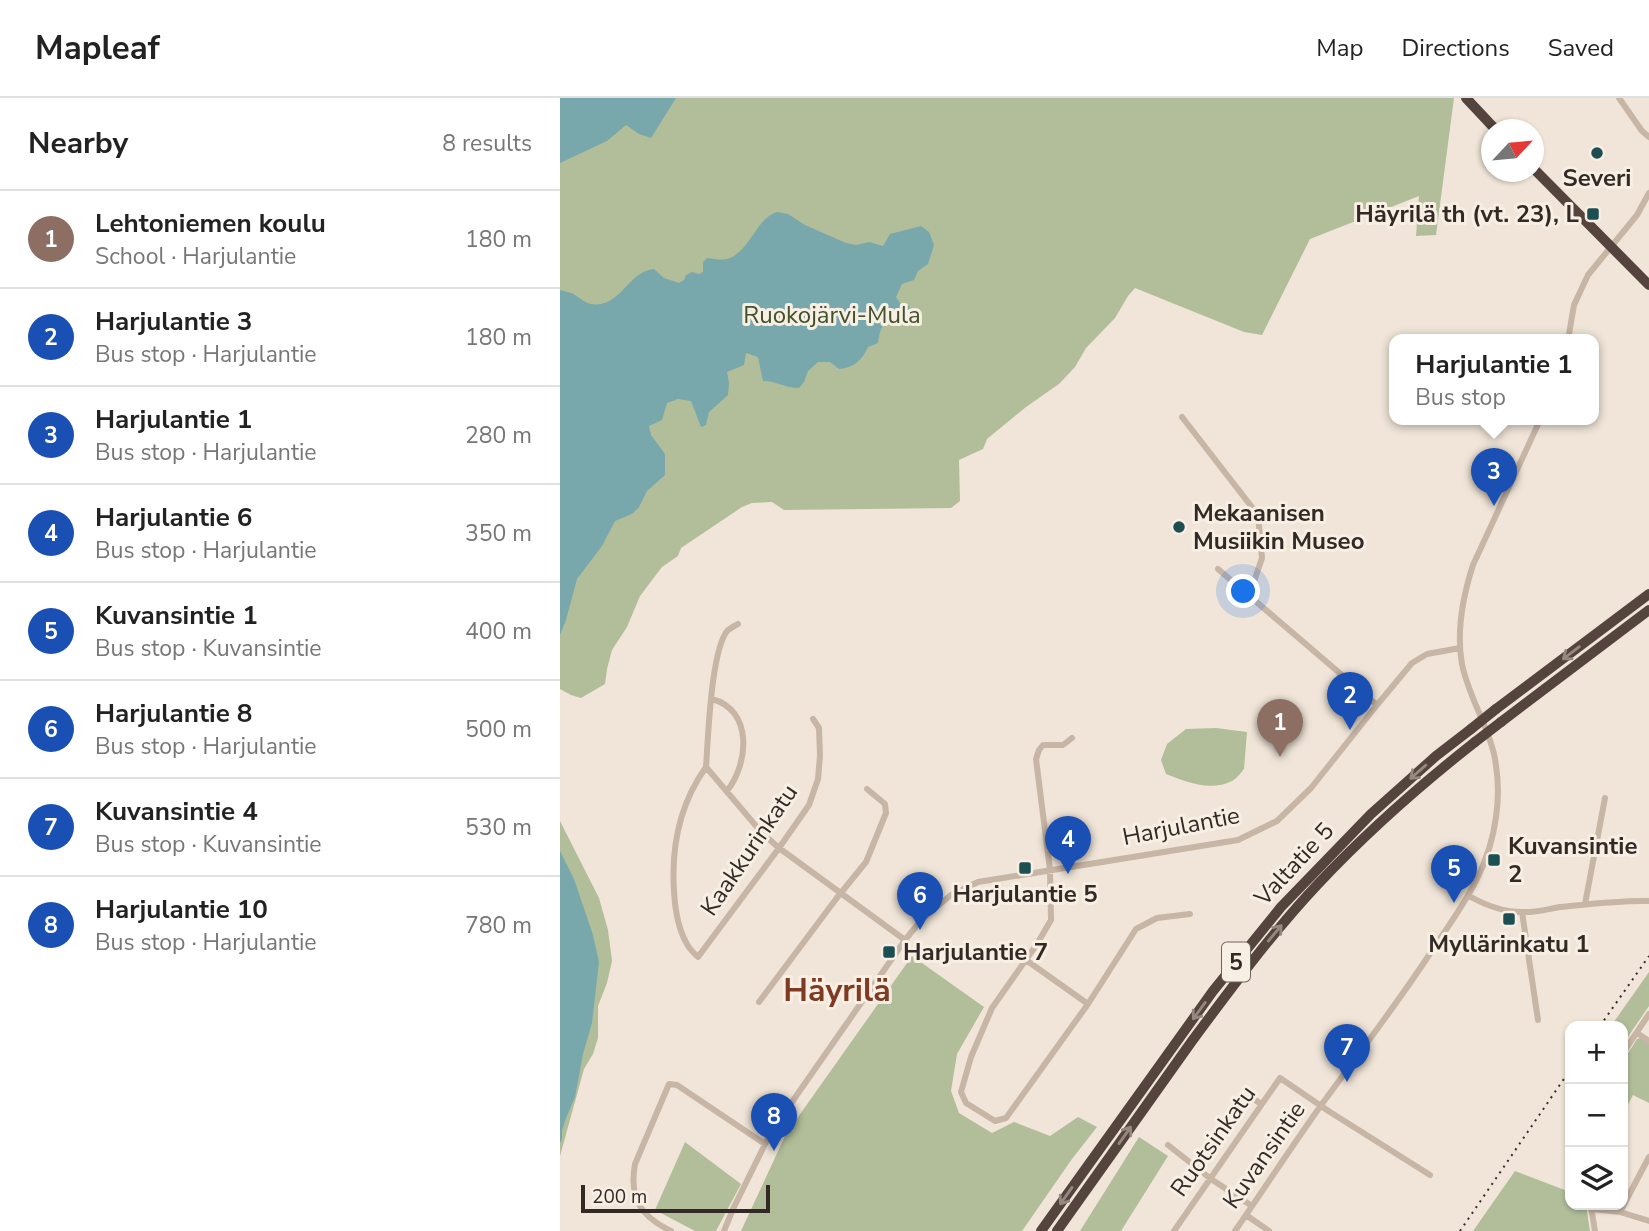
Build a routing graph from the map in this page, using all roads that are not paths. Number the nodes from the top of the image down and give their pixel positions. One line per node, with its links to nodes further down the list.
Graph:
1 (1466, 98): 3 (highway)
2 (1619, 98): 4 (street)
3 (1486, 119)
4 (1649, 137)
5 (1544, 179): 7 (highway)
6 (1649, 193): 7 (street)
7 (1611, 247): 8 (highway); 9 (street)
8 (1649, 285)
9 (1569, 334)
10 (1182, 417): 14 (street)
11 (1538, 425): 19 (street)
12 (1218, 569): 14 (street)
13 (1649, 594): 61 (highway, Valtatie 5 / 5, one-way to 61, bridge)
14 (1249, 596): 21 (street)
15 (1649, 610): 18 (highway, Valtatie 5 / 5)
16 (1649, 617): 18 (highway)
17 (737, 624): 20 (street)
18 (1612, 638): 62 (highway, Valtatie 5 / 5, one-way to 18, bridge)
19 (1460, 648): 21 (street, Harjulantie); 31 (street, Kuvansintie)
20 (712, 699): 24 (street); 26 (street)
21 (1377, 705): 29 (street, Harjulantie)
22 (813, 719): 28 (street, Kaakkurinkatu)
23 (1072, 738): 29 (street)
24 (706, 767): 26 (street); 28 (street, Kaakkurinkatu)
25 (867, 789): 30 (street)
26 (727, 791): 28 (street)
27 (1605, 798): 33 (street)
28 (779, 848): 30 (street)
29 (1050, 870): 36 (street, Harjulantie); 37 (street)
30 (841, 893): 36 (street); 38 (street)
31 (1469, 896): 34 (street); 47 (street, Kuvansintie)
32 (1649, 901): 33 (street)
33 (1585, 904): 34 (street)
34 (1522, 912): 41 (street)
35 (1190, 914): 39 (street)
36 (905, 940): 48 (street, Harjulantie)
37 (1026, 960): 39 (street); 39 (street)
38 (759, 1002)
39 (1087, 1004)
40 (1649, 1014): 42 (street)
41 (1538, 1020)
42 (1637, 1033): 43 (street); 44 (street)
43 (1649, 1041)
44 (1628, 1046)
45 (1261, 1104): 46 (street); 47 (street, Ruotsinkatu); 52 (street, Ruotsinkatu)
46 (1242, 1105)
47 (1321, 1106): 51 (street); 53 (street, Kuvansintie)
48 (765, 1144): 59 (street); 60 (street, Harjulantie)
49 (1168, 1145): 52 (street)
50 (1649, 1157): 56 (street)
51 (1430, 1175)
52 (1211, 1179): 53 (street); 63 (street, Ruotsinkatu)
53 (1252, 1206): 57 (street, Kuvansintie)
54 (1592, 1210): 66 (street)
55 (1608, 1210): 56 (street)
56 (1620, 1212): 58 (street)
57 (1246, 1215): 64 (street, Kuvansintie); 65 (street)
58 (1649, 1221)
59 (671, 1231)
60 (724, 1231)
61 (1041, 1231)
62 (1057, 1231)
63 (1174, 1231)
64 (1235, 1231)
65 (1269, 1231)
66 (1595, 1231)

